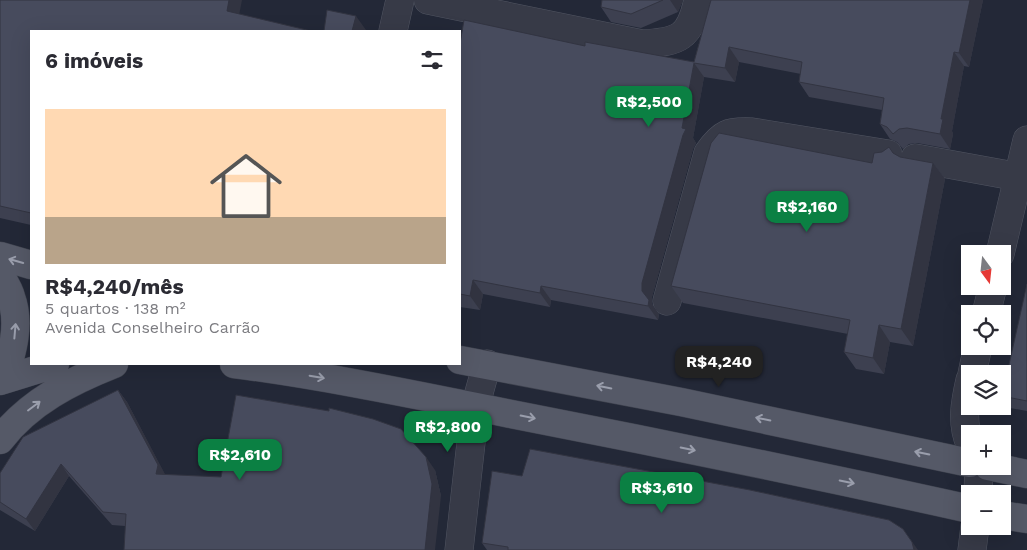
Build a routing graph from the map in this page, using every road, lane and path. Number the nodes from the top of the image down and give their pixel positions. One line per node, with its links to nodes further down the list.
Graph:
1 (400, 0): 4 (street)
2 (428, 0): 3 (street)
3 (698, 0)
4 (394, 30)
5 (1027, 140): 8 (street)
6 (888, 154): 13 (street)
7 (915, 158): 8 (street)
8 (1019, 177): 9 (street)
9 (1002, 245)
10 (0, 256): 11 (main road, one-way to 10)
11 (30, 265)
12 (0, 276): 19 (main road, one-way to 12)
13 (668, 301)
14 (461, 360): 15 (main road)
15 (487, 364): 20 (street); 22 (main road, one-way to 15)
16 (52, 365): 19 (main road)
17 (111, 365): 21 (main road, one-way to 17)
18 (242, 365): 20 (main road, one-way to 20)
19 (1, 382)
20 (475, 407): 25 (main road, one-way to 25); 29 (street)
21 (0, 440)
22 (961, 461)
23 (1011, 471): 24 (main road)
24 (1027, 474)
25 (961, 507)
26 (1011, 517): 27 (main road)
27 (1027, 520)
28 (974, 535): 30 (street)
29 (459, 550)
30 (972, 550)

